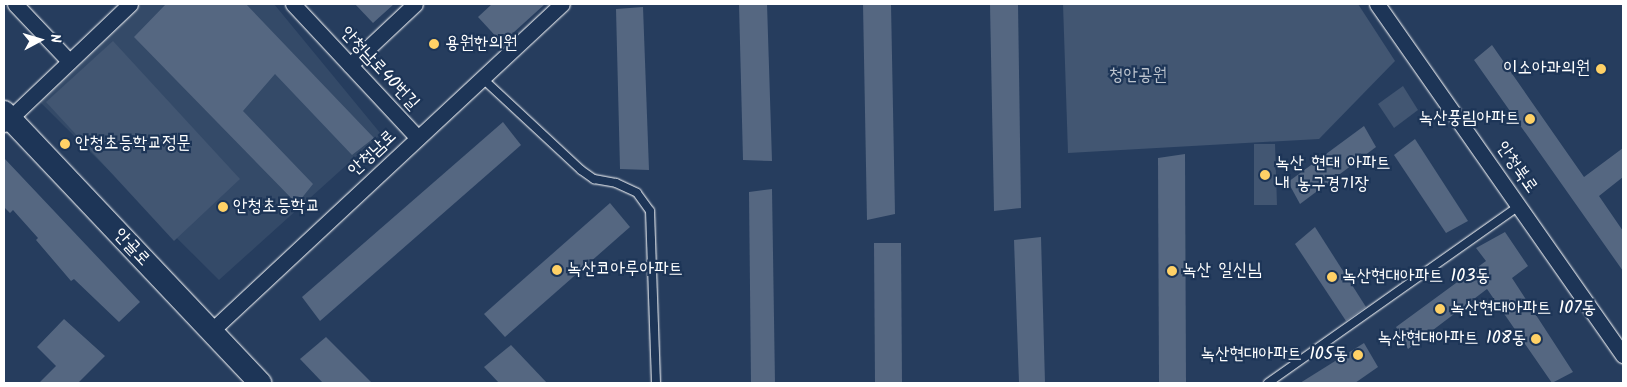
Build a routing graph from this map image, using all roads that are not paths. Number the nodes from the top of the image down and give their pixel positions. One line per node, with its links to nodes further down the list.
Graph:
1 (15, 4): 7 (street)
2 (130, 4): 7 (street)
3 (293, 4): 8 (street, 안청남로40번길)
4 (414, 4): 8 (street)
5 (562, 4): 9 (street, 안청남로)
6 (1377, 4): 12 (street, 안청북로)
7 (69, 61): 10 (street)
8 (350, 65): 11 (street, 안청남로40번길)
9 (482, 78): 11 (street, 안청남로); 16 (lane)
10 (6, 118): 13 (main road, 안골로)
11 (418, 138): 13 (street, 안청남로)
12 (1519, 206): 14 (street, 안청북로); 17 (lane)
13 (210, 332): 15 (main road, 안골로)
14 (1623, 354)
15 (260, 383)
16 (656, 383)
17 (1268, 383)

